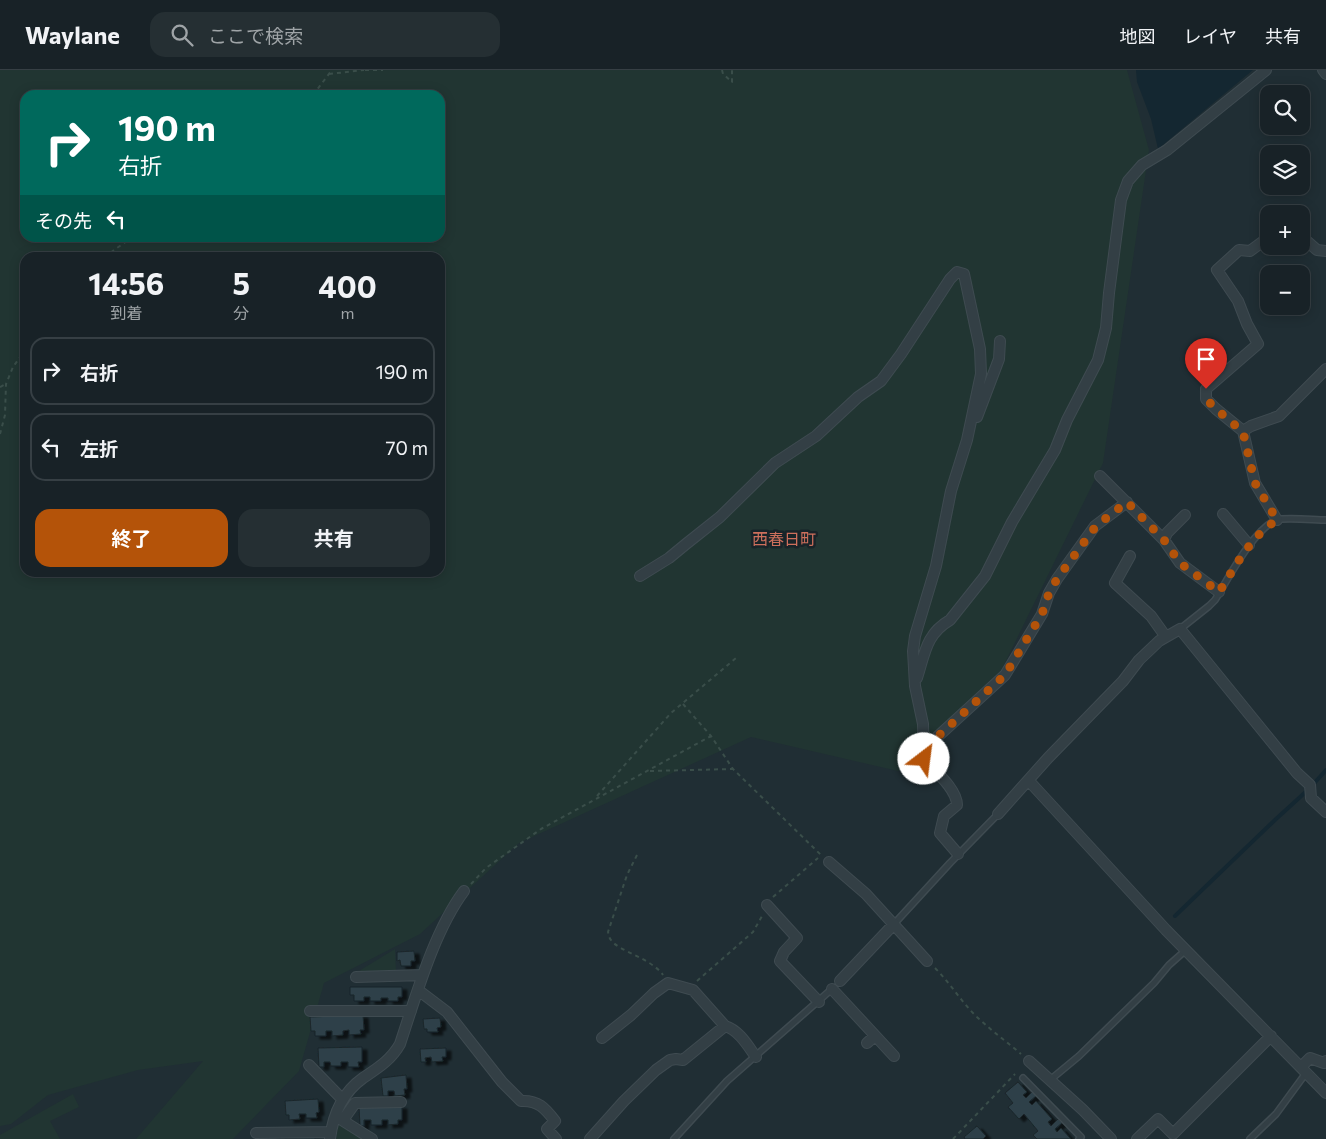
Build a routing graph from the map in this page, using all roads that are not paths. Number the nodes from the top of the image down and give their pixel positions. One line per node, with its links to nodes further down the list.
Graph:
1 (1266, 70): 24 (street)
2 (1322, 70): 3 (street)
3 (1326, 74)
4 (1260, 244): 9 (street)
5 (1310, 244): 6 (street)
6 (1326, 252)
7 (1000, 341): 10 (street)
8 (1326, 369): 9 (street)
9 (1243, 432): 15 (street)
10 (968, 438): 20 (street); 24 (street)
11 (1100, 476): 12 (street)
12 (1127, 502): 17 (street); 25 (street)
13 (1223, 514): 18 (street)
14 (1185, 515): 17 (street)
15 (1277, 520): 16 (lane); 18 (lane)
16 (1326, 520)
17 (1164, 540): 21 (street)
18 (1249, 545): 21 (lane)
19 (1130, 556): 23 (street)
20 (640, 576)
21 (1219, 592): 22 (lane)
22 (1180, 629): 23 (street); 27 (street)
23 (1166, 637): 26 (street)
24 (915, 686): 25 (street)
25 (923, 750): 29 (street)
26 (1029, 781): 28 (street); 34 (street)
27 (1326, 812)
28 (998, 814): 29 (lane)
29 (958, 854): 33 (lane)
30 (826, 858): 33 (street)
31 (464, 891): 36 (street)
32 (767, 905): 41 (street)
33 (894, 924): 35 (street); 38 (street)
34 (1186, 950): 46 (street); 56 (lane)
35 (927, 961)
36 (423, 975): 37 (street); 40 (street)
37 (356, 977)
38 (840, 981): 39 (lane)
39 (832, 989): 41 (lane); 45 (street)
40 (418, 990): 43 (street); 64 (street)
41 (819, 1002): 50 (lane)
42 (310, 1011): 43 (street)
43 (411, 1011): 58 (street)
44 (725, 1026): 47 (street); 50 (street); 65 (street)
45 (875, 1036): 48 (street); 49 (street)
46 (1271, 1036): 54 (street); 69 (street)
47 (602, 1038)
48 (867, 1043)
49 (894, 1056)
50 (756, 1057): 66 (lane)
51 (1029, 1061): 56 (street)
52 (1326, 1061): 54 (street)
53 (309, 1065): 58 (street)
54 (1304, 1070): 57 (street); 70 (lane)
55 (1023, 1078): 67 (lane)
56 (1050, 1080): 68 (street)
57 (1326, 1093)
58 (342, 1099): 60 (street)
59 (401, 1102): 60 (street)
60 (338, 1117): 62 (street); 63 (street)
61 (256, 1133): 62 (street)
62 (331, 1136)
63 (372, 1139)
64 (556, 1139)
65 (590, 1139)
66 (674, 1139)
67 (1079, 1139)
68 (1111, 1139)
69 (1137, 1139)
70 (1250, 1139)

